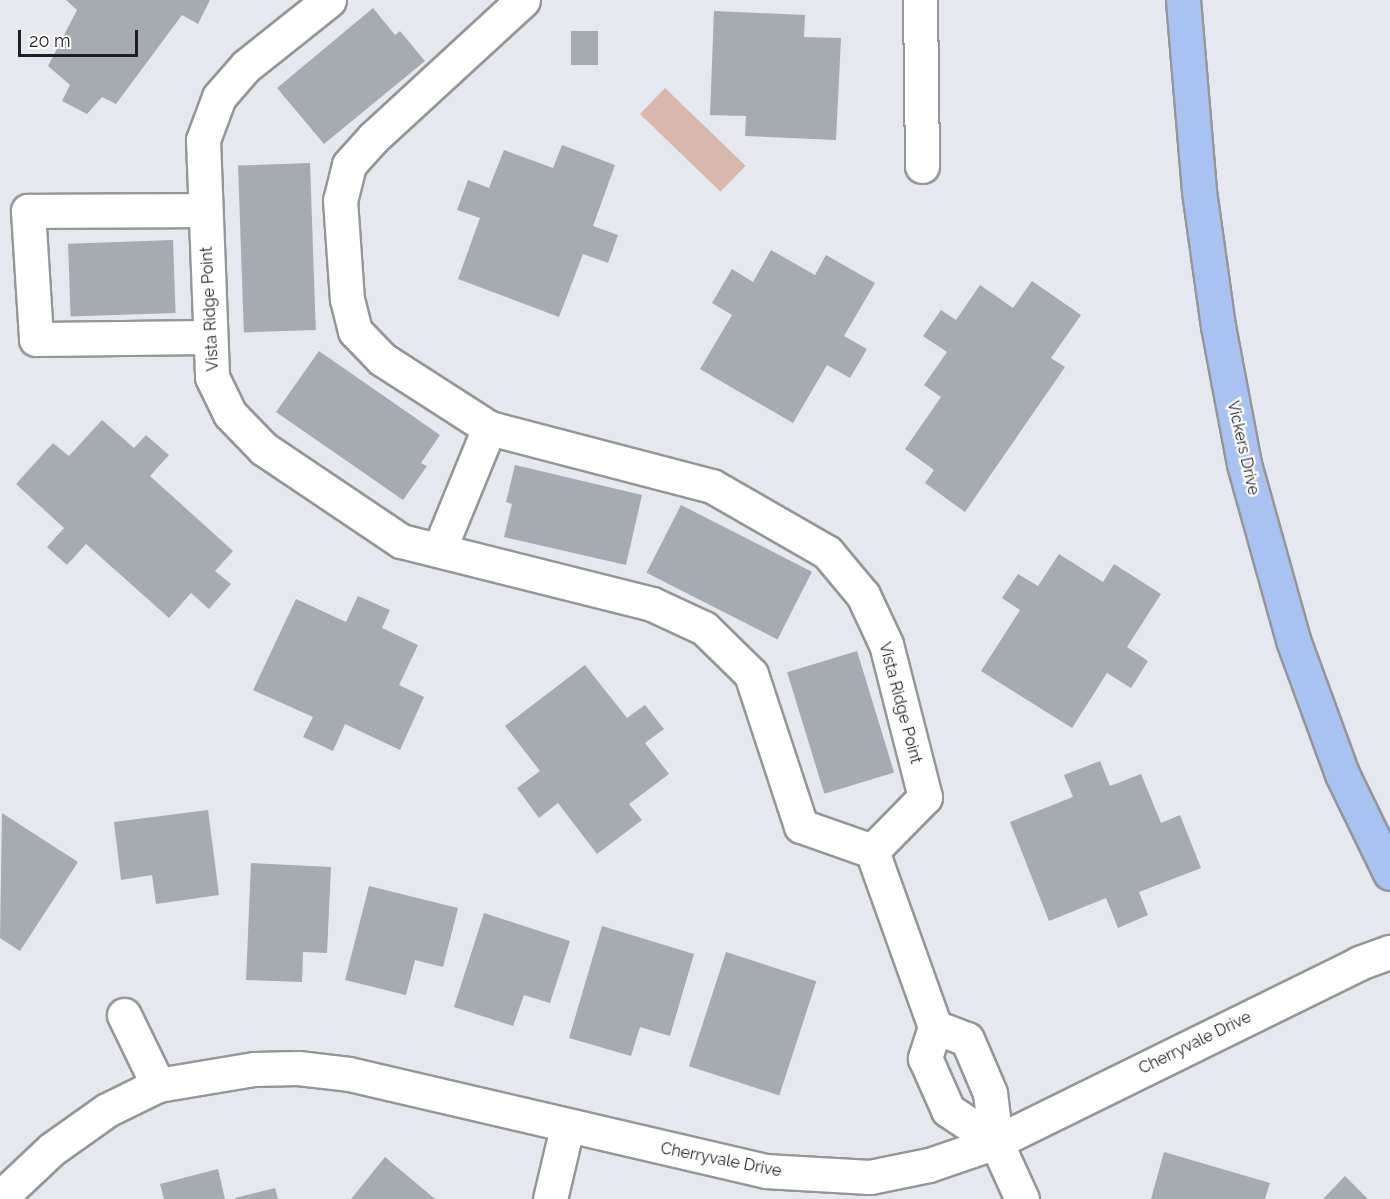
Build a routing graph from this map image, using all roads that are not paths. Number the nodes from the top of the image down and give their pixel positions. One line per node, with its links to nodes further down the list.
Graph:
1 (329, 0): 6 (street, Vista Ridge Point)
2 (523, 0): 8 (street, Vista Ridge Point)
3 (920, 0): 5 (street)
4 (1176, 3): 11 (main road, Vickers Drive)
5 (922, 166)
6 (206, 210): 7 (street, Vista Ridge Point); 7 (street)
7 (210, 338): 9 (street, Vista Ridge Point)
8 (489, 428): 9 (street); 10 (street, Vista Ridge Point)
9 (440, 550): 10 (street, Vista Ridge Point)
10 (872, 852): 14 (street)
11 (1390, 873)
12 (1390, 952): 17 (street, Cherryvale Drive)
13 (124, 1015): 15 (street)
14 (935, 1026): 17 (street); 17 (street)
15 (158, 1085): 16 (street, Cherryvale Drive); 18 (street, Cherryvale Drive)
16 (567, 1126): 17 (street, Cherryvale Drive); 19 (street)
17 (996, 1142): 20 (street)
18 (0, 1198)
19 (549, 1199)
20 (1022, 1199)

